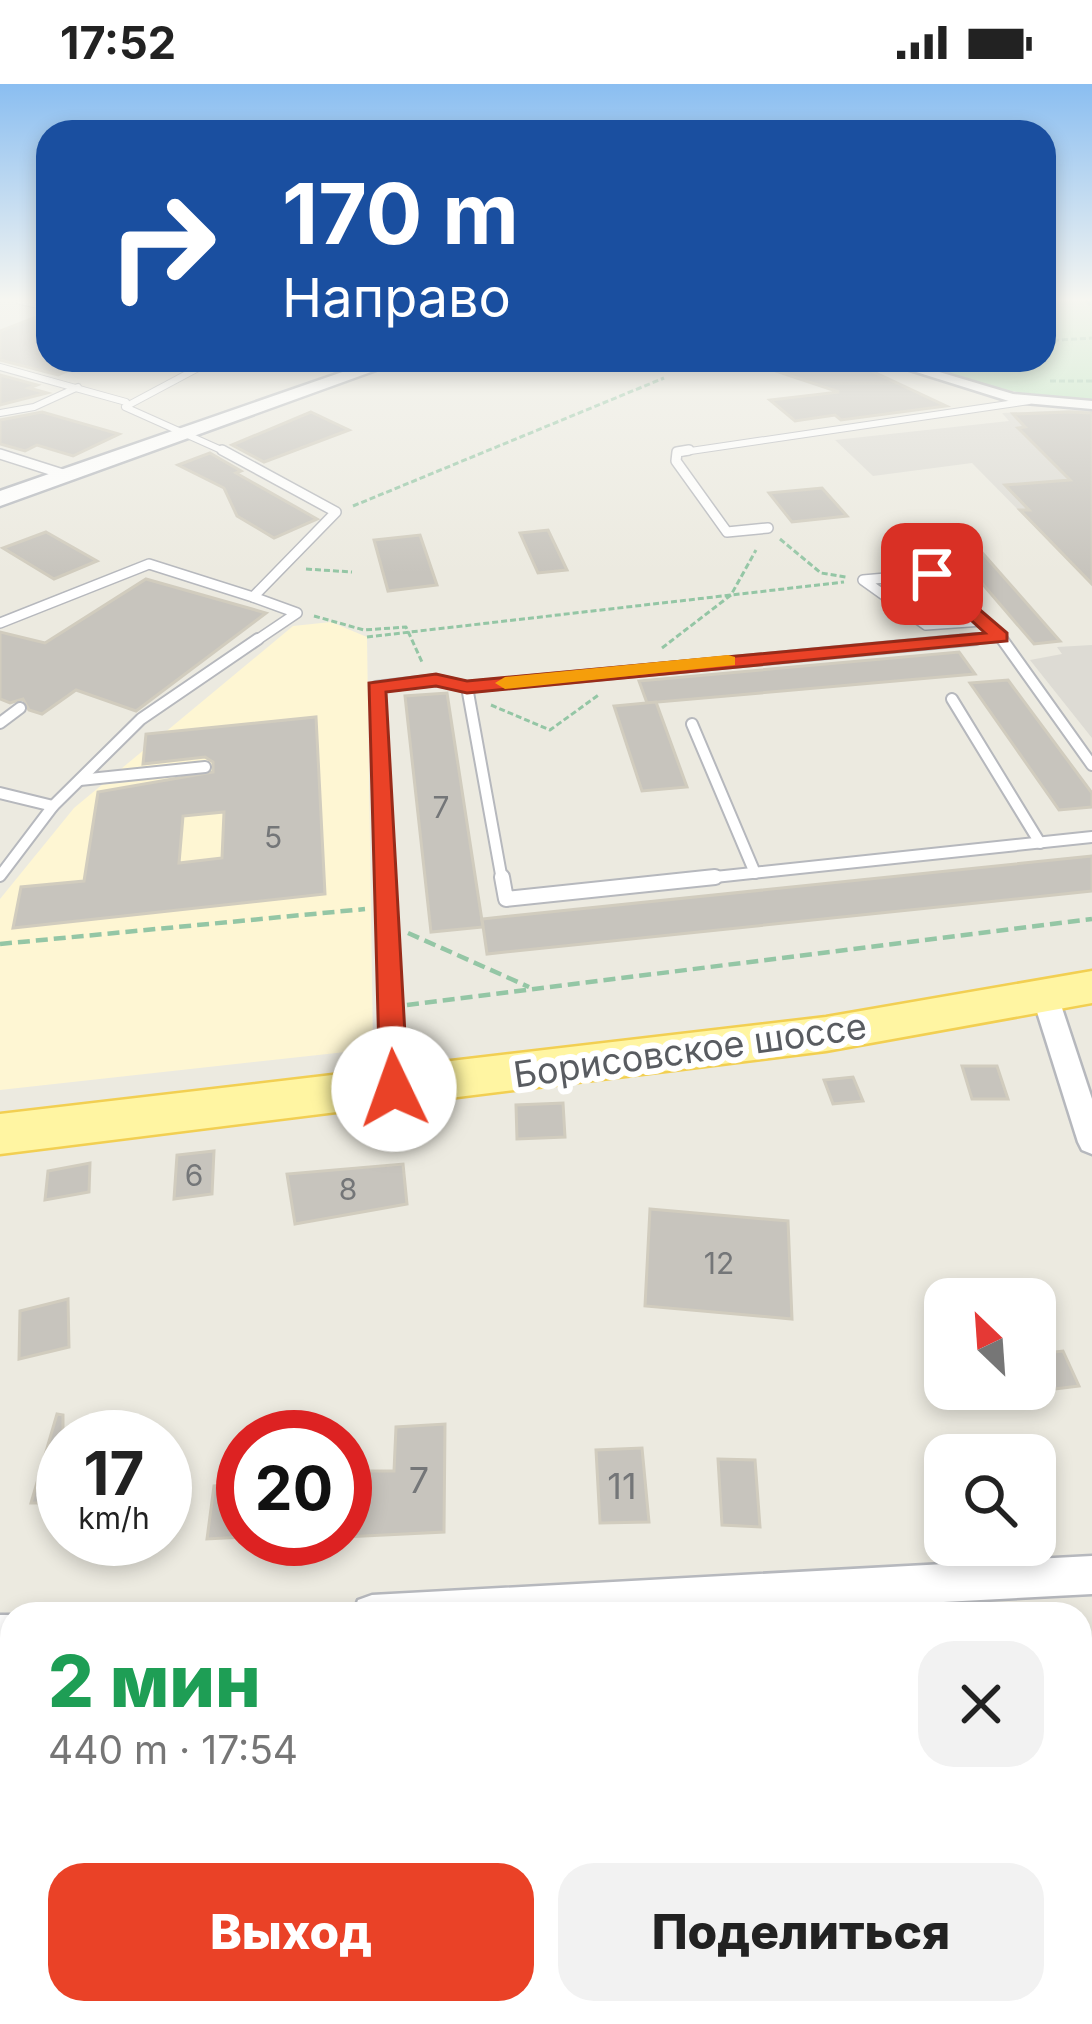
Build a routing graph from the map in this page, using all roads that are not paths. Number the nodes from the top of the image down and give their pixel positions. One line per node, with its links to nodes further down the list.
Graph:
1 (67, 392): 9 (lane)
2 (92, 392): 7 (lane)
3 (148, 392): 7 (lane)
4 (304, 392): 10 (main road)
5 (983, 392): 6 (street)
6 (1029, 401): 8 (street); 14 (lane)
7 (126, 402): 10 (lane)
8 (1092, 405)
9 (0, 413)
10 (189, 432): 12 (main road); 15 (lane)
11 (0, 454): 12 (lane)
12 (66, 476): 13 (main road)
13 (0, 499)
14 (768, 528)
15 (254, 597): 17 (lane); 26 (lane)
16 (986, 621): 16 (lane); 18 (lane)
17 (0, 622)
18 (1000, 637): 19 (lane); 24 (lane)
19 (467, 687): 31 (lane); 35 (lane)
20 (952, 699): 30 (lane)
21 (20, 708): 22 (lane)
22 (0, 723)
23 (692, 724): 31 (lane)
24 (1092, 765)
25 (205, 767): 26 (lane)
26 (80, 780): 28 (lane)
27 (0, 793): 28 (lane)
28 (53, 806): 32 (lane)
29 (1092, 837): 30 (lane)
30 (1040, 843): 31 (lane)
31 (755, 873)
32 (0, 876)
33 (1092, 987): 34 (main road, Борисовское шоссе)
34 (1045, 996): 35 (main road, Борисовское шоссе); 37 (street)
35 (394, 1089): 36 (main road, Борисовское шоссе)
36 (0, 1133)
37 (1092, 1142)
38 (1092, 1575): 39 (street)
39 (594, 1602)

